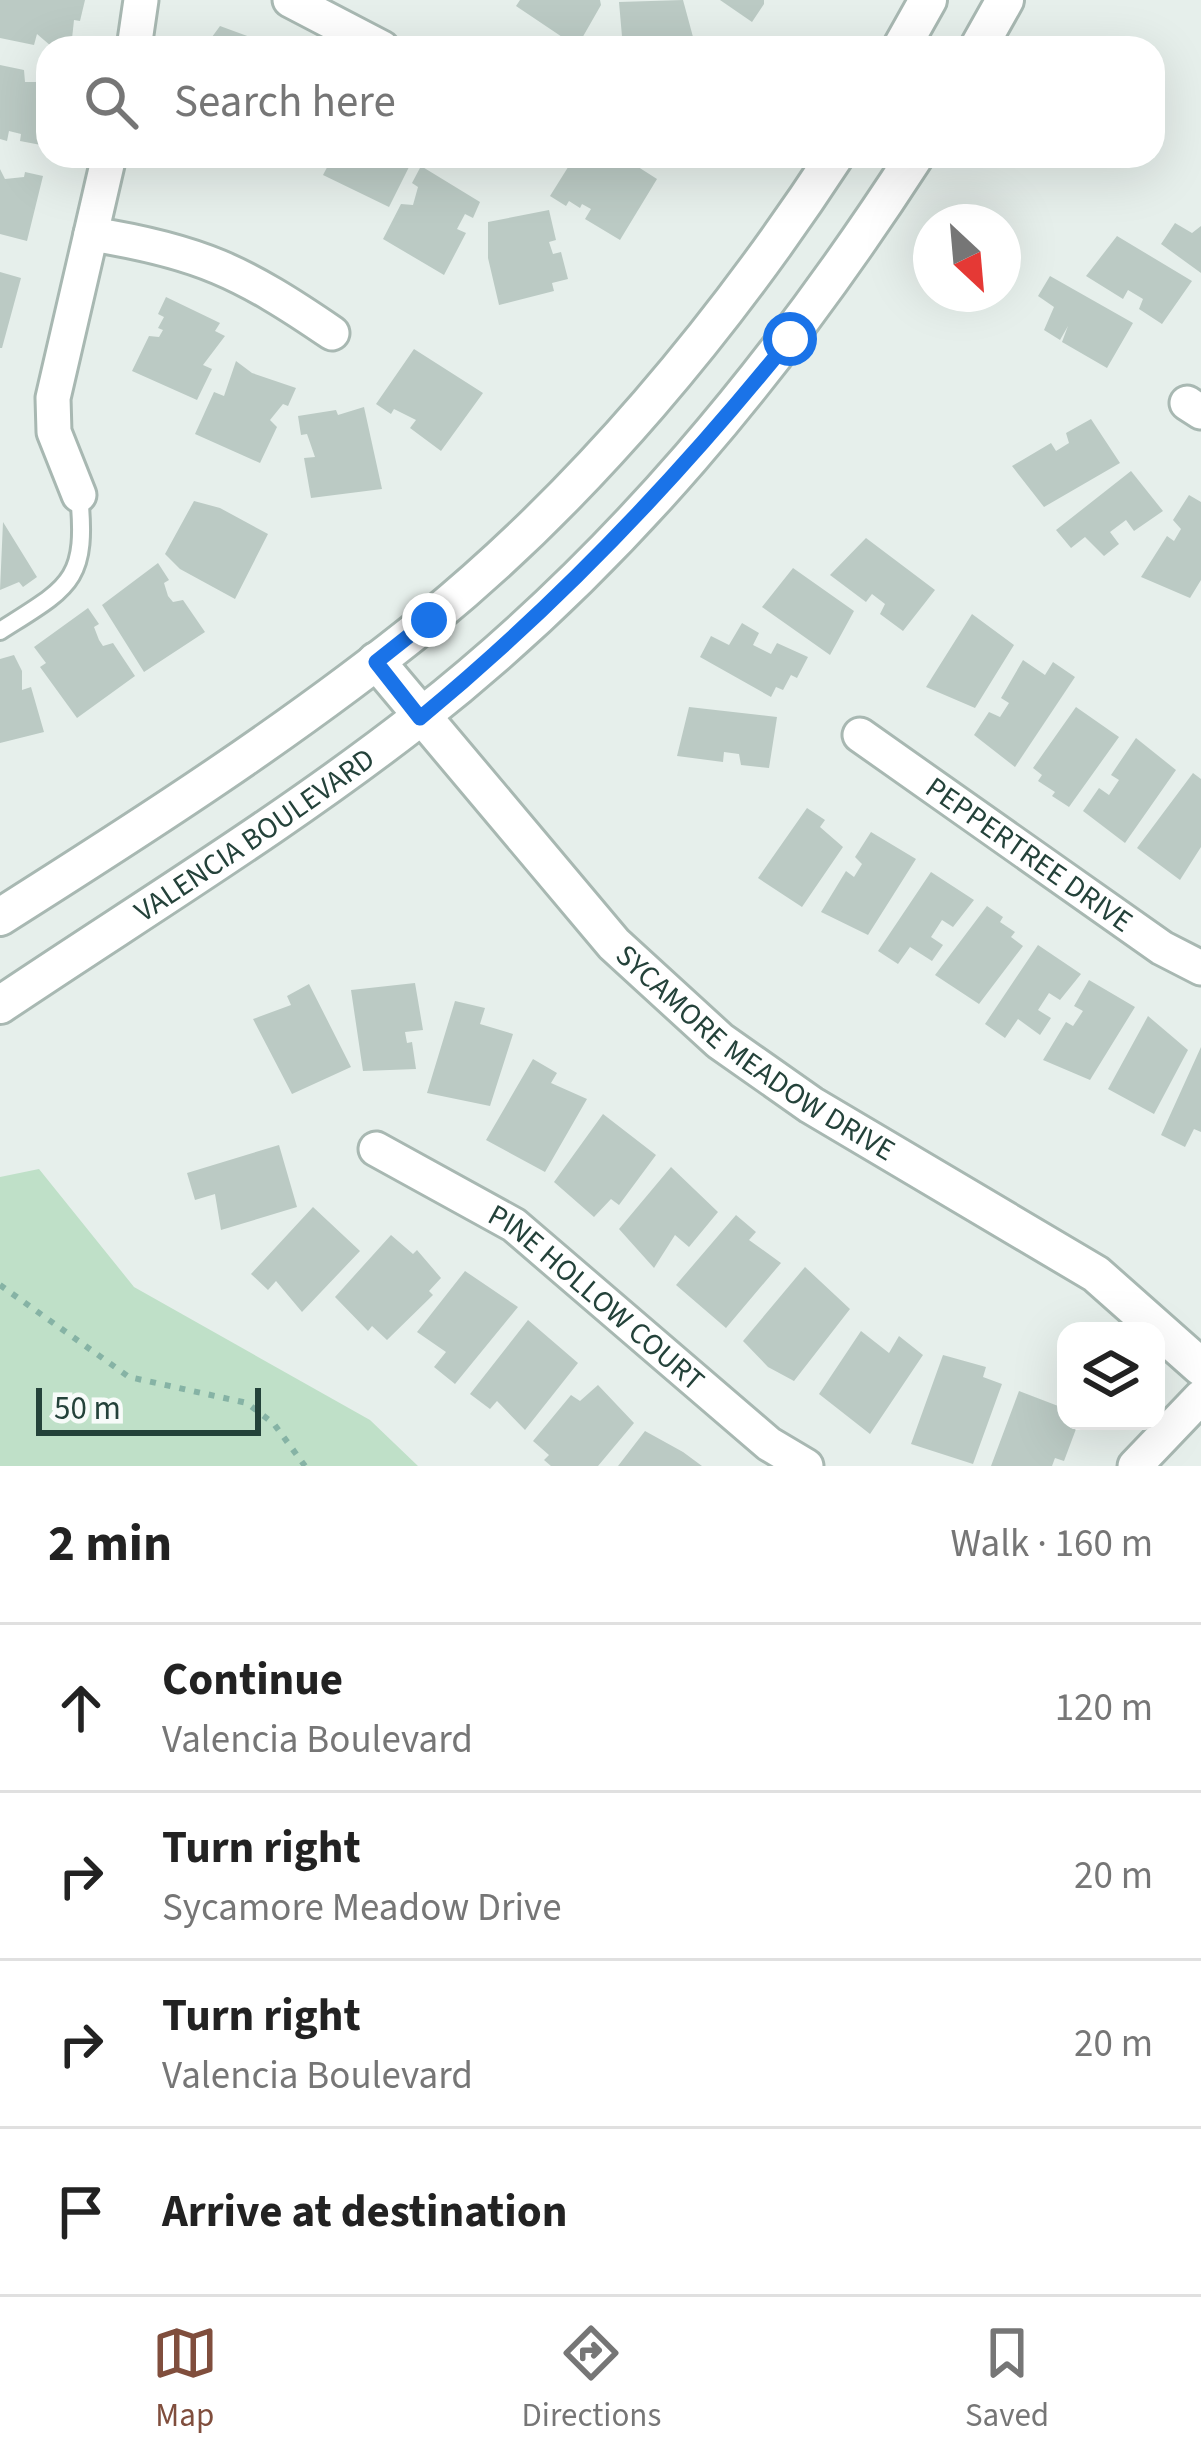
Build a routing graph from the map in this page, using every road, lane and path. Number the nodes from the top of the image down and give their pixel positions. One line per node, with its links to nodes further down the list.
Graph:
1 (141, 0): 5 (street)
2 (290, 0): 6 (street)
3 (928, 0): 7 (street)
4 (1005, 0): 8 (street)
5 (136, 36)
6 (359, 36)
7 (908, 36)
8 (985, 36)
9 (106, 168): 12 (street)
10 (826, 168): 16 (street)
11 (907, 168): 17 (street, VALENCIA BOULEVARD)
12 (91, 234): 13 (street); 14 (street)
13 (332, 333)
14 (79, 495): 15 (lane)
15 (0, 631)
16 (376, 662): 17 (street, SYCAMORE MEADOW DRIVE); 19 (street)
17 (420, 718): 21 (street, VALENCIA BOULEVARD); 24 (street, SYCAMORE MEADOW DRIVE)
18 (860, 736): 20 (street, PEPPERTREE DRIVE)
19 (0, 917)
20 (1201, 968)
21 (0, 1005)
22 (376, 1149): 27 (street, PINE HOLLOW COURT)
23 (0, 1285): 26 (path)
24 (1201, 1367)
25 (1201, 1397): 28 (street)
26 (305, 1466)
27 (806, 1466)
28 (1135, 1466)

